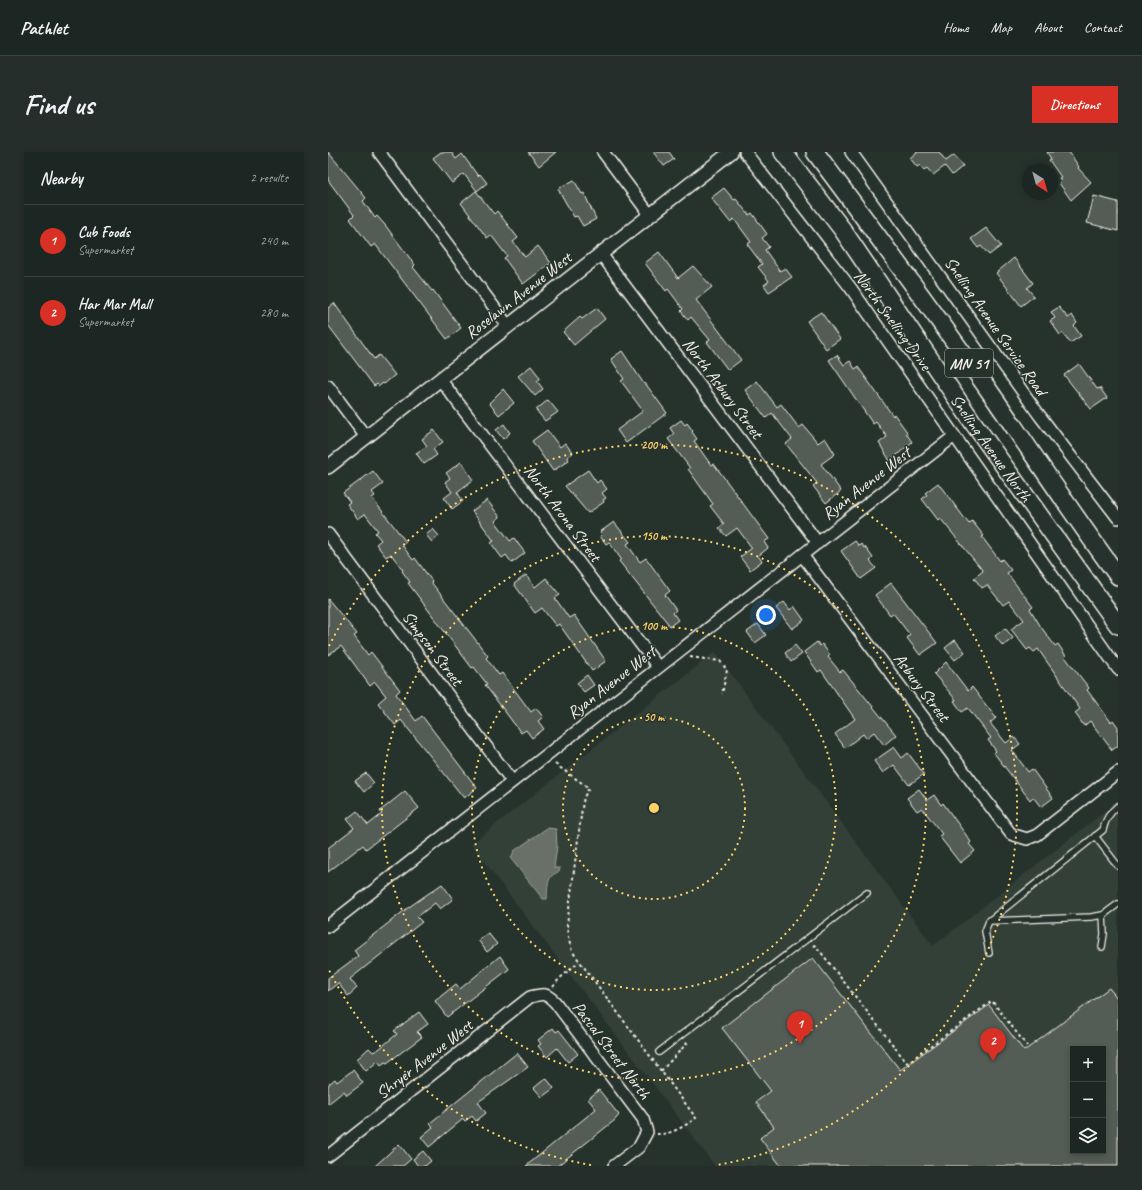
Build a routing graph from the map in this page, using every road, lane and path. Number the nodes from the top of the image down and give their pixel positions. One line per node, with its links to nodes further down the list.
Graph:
1 (379, 152): 10 (street)
2 (602, 152): 8 (street)
3 (731, 152): 8 (street, Roselawn Avenue West)
4 (745, 152): 14 (street, North Snelling Drive)
5 (783, 152): 21 (main road, Snelling Avenue North / MN 51)
6 (815, 152): 20 (main road, Snelling Avenue North / MN 51)
7 (851, 152): 16 (street, Snelling Avenue Service Road)
8 (650, 215): 9 (street, Roselawn Avenue West)
9 (600, 254): 10 (street, Roselawn Avenue West); 18 (street, North Asbury Street)
10 (508, 326): 11 (street, Roselawn Avenue West)
11 (440, 379): 13 (street, Roselawn Avenue West); 23 (street, North Arona Street)
12 (328, 386): 13 (street)
13 (366, 437): 15 (street, Roselawn Avenue West)
14 (953, 437): 18 (street, Ryan Avenue West); 24 (street, North Snelling Drive)
15 (328, 467)
16 (1118, 516)
17 (328, 534): 28 (street, Simpson Street)
18 (818, 543): 19 (street, Ryan Avenue West)
19 (802, 555): 22 (street, Ryan Avenue West); 27 (street, Asbury Street)
20 (1118, 576)
21 (1118, 625)
22 (674, 654): 23 (street, Ryan Avenue West); 25 (path)
23 (658, 667): 26 (street, Ryan Avenue West)
24 (1118, 669)
25 (722, 694)
26 (544, 756): 28 (street, Ryan Avenue West); 40 (path)
27 (1118, 772)
28 (512, 781): 36 (street, Ryan Avenue West)
29 (1118, 806): 30 (lane)
30 (1095, 836): 31 (lane); 35 (lane)
31 (1118, 866)
32 (867, 893): 44 (lane)
33 (1118, 904): 34 (lane)
34 (1103, 915): 35 (lane); 38 (lane)
35 (989, 921): 39 (lane)
36 (328, 926)
37 (812, 945): 43 (path)
38 (1102, 947)
39 (989, 953)
40 (579, 962): 41 (path); 45 (path)
41 (545, 994): 46 (street, Pascal Street North); 47 (street, Shryer Avenue West)
42 (692, 1039): 45 (path)
43 (1027, 1046)
44 (659, 1052)
45 (661, 1071): 46 (path)
46 (647, 1132): 48 (street)
47 (328, 1156)
48 (614, 1166)

